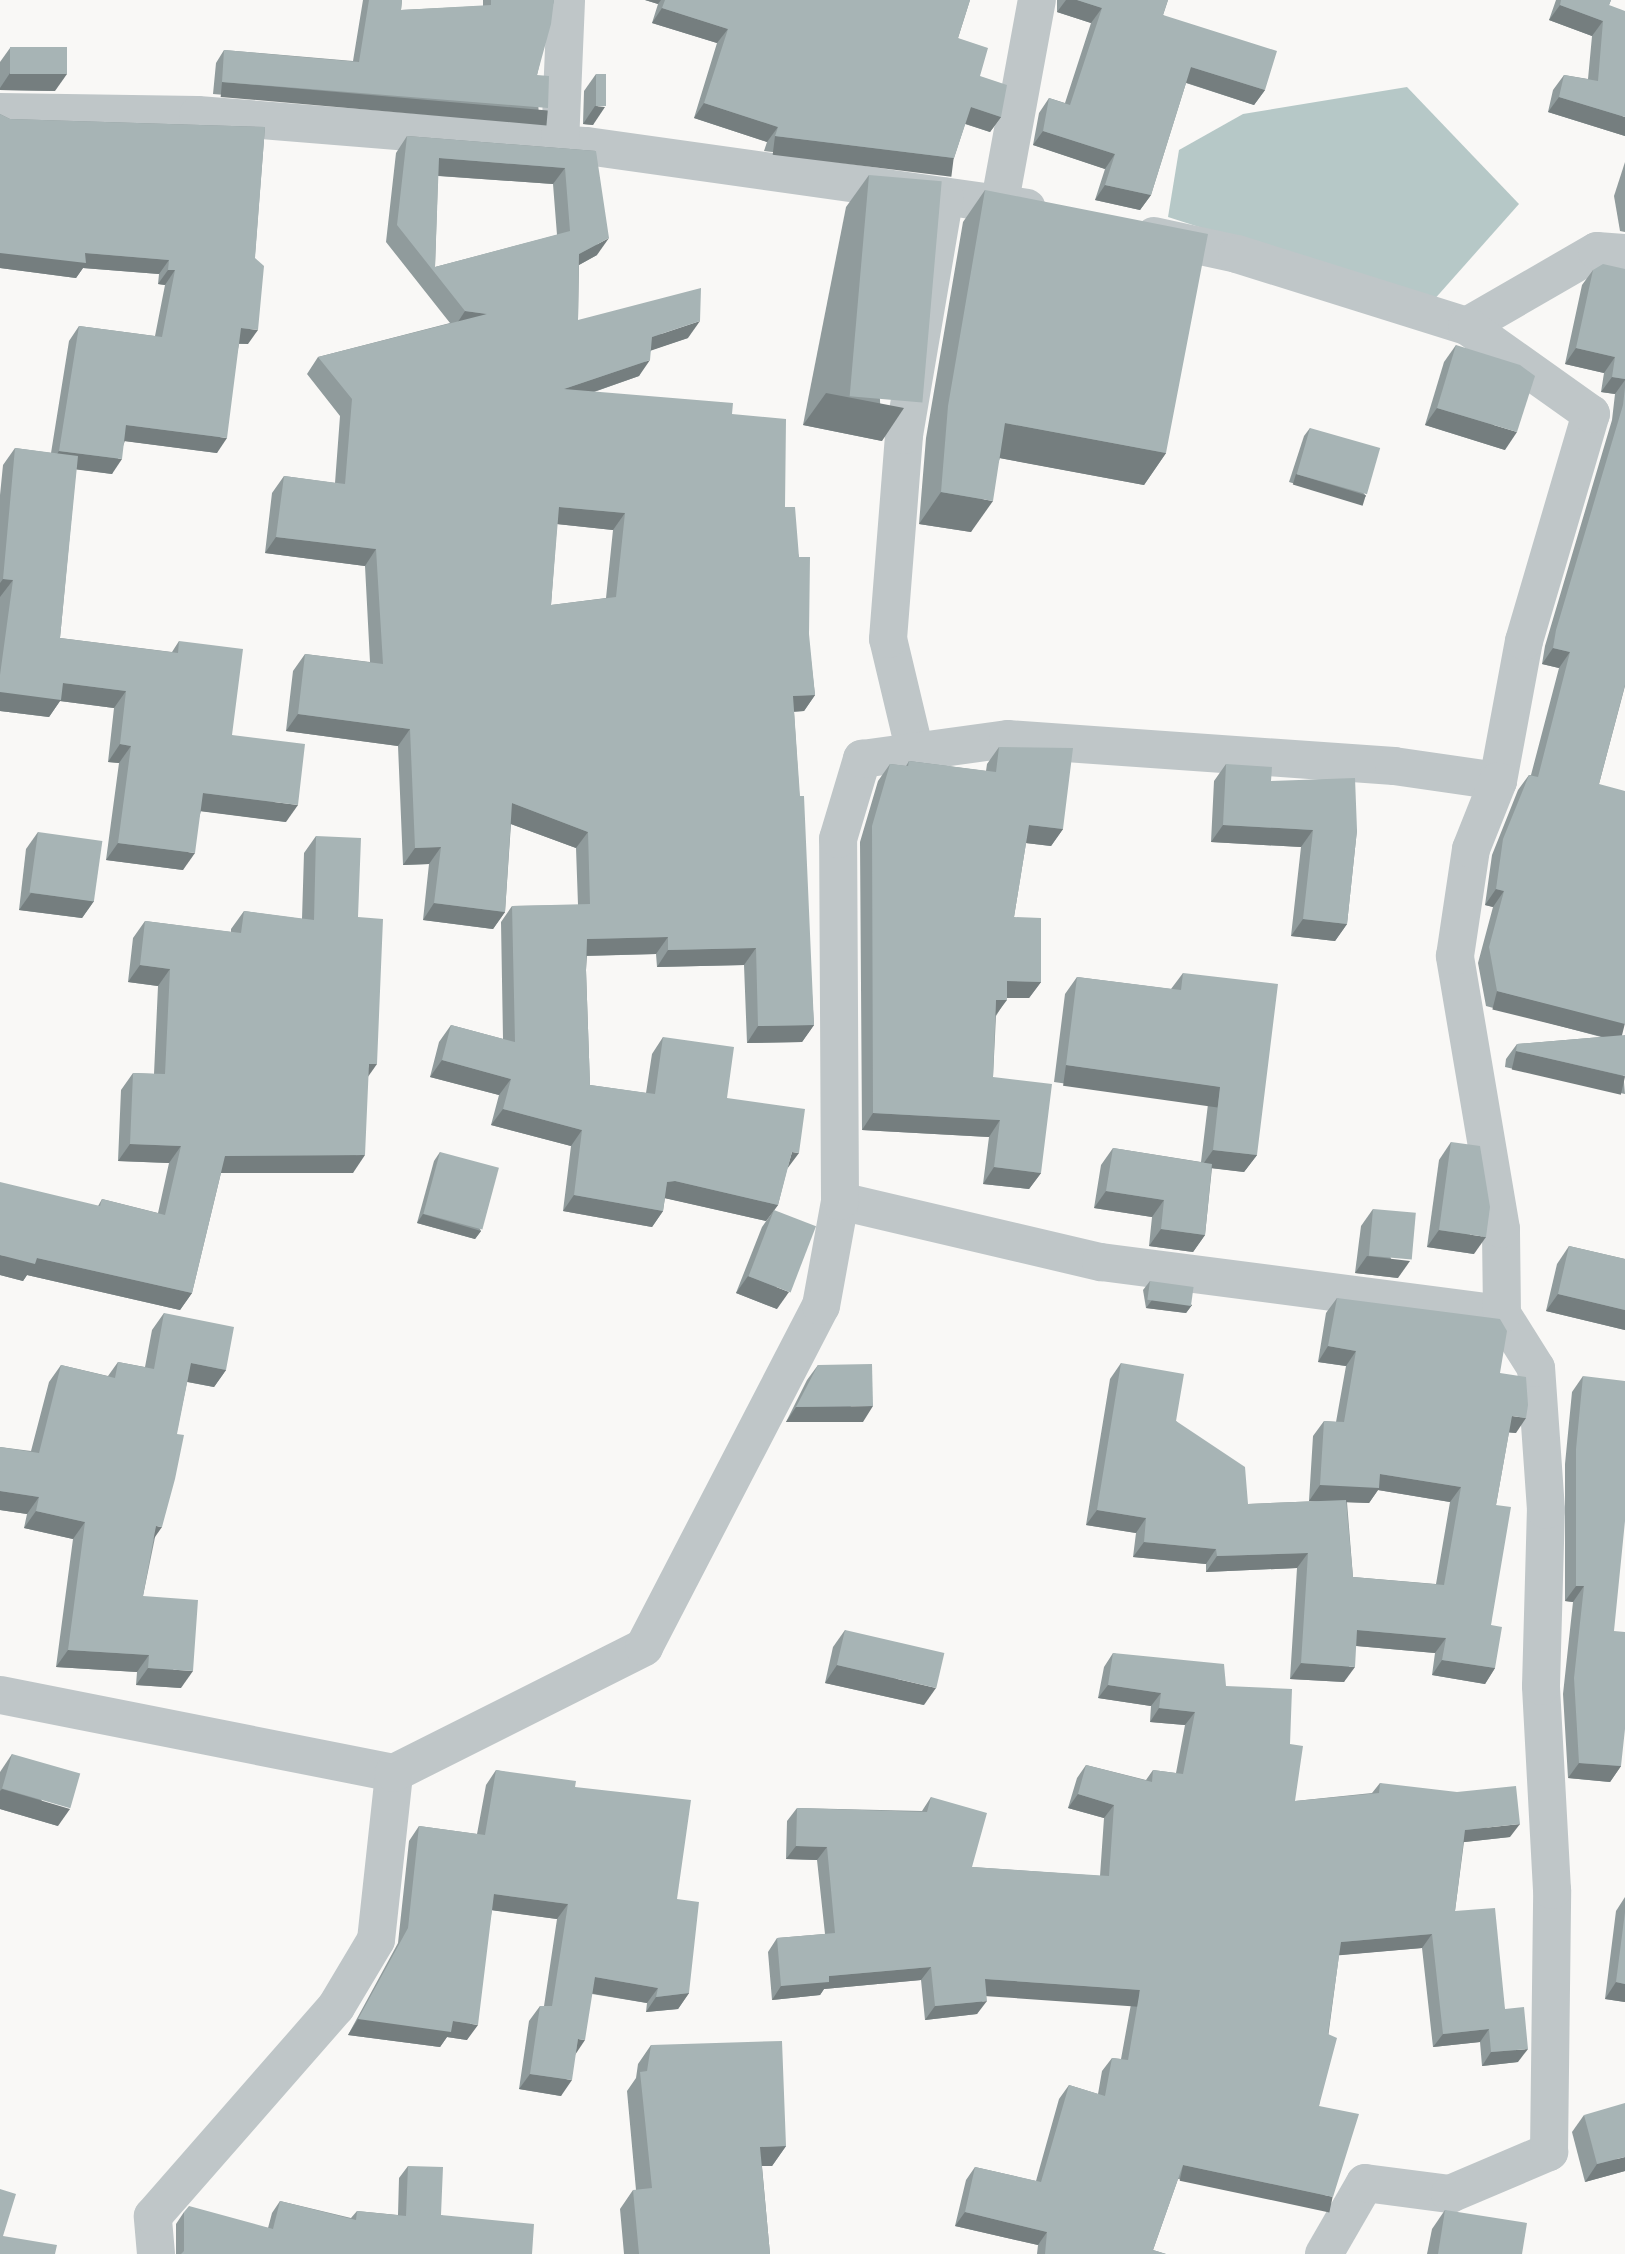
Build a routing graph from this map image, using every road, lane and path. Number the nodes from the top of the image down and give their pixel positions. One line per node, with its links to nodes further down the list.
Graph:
1 (566, 0): 4 (street)
2 (1037, 0): 6 (street)
3 (0, 112): 4 (street)
4 (560, 144): 5 (street)
5 (945, 196): 6 (street); 11 (street)
6 (1000, 201): 7 (street)
7 (1059, 215)
8 (1118, 228): 10 (street)
9 (1625, 253): 10 (street)
10 (1467, 326): 12 (street)
11 (915, 752): 12 (street); 13 (street)
12 (1498, 781): 14 (street)
13 (840, 1201): 14 (street); 16 (street)
14 (1502, 1314): 18 (street)
15 (0, 1695): 16 (street)
16 (394, 1773): 17 (street)
17 (156, 2254)
18 (1324, 2254)

